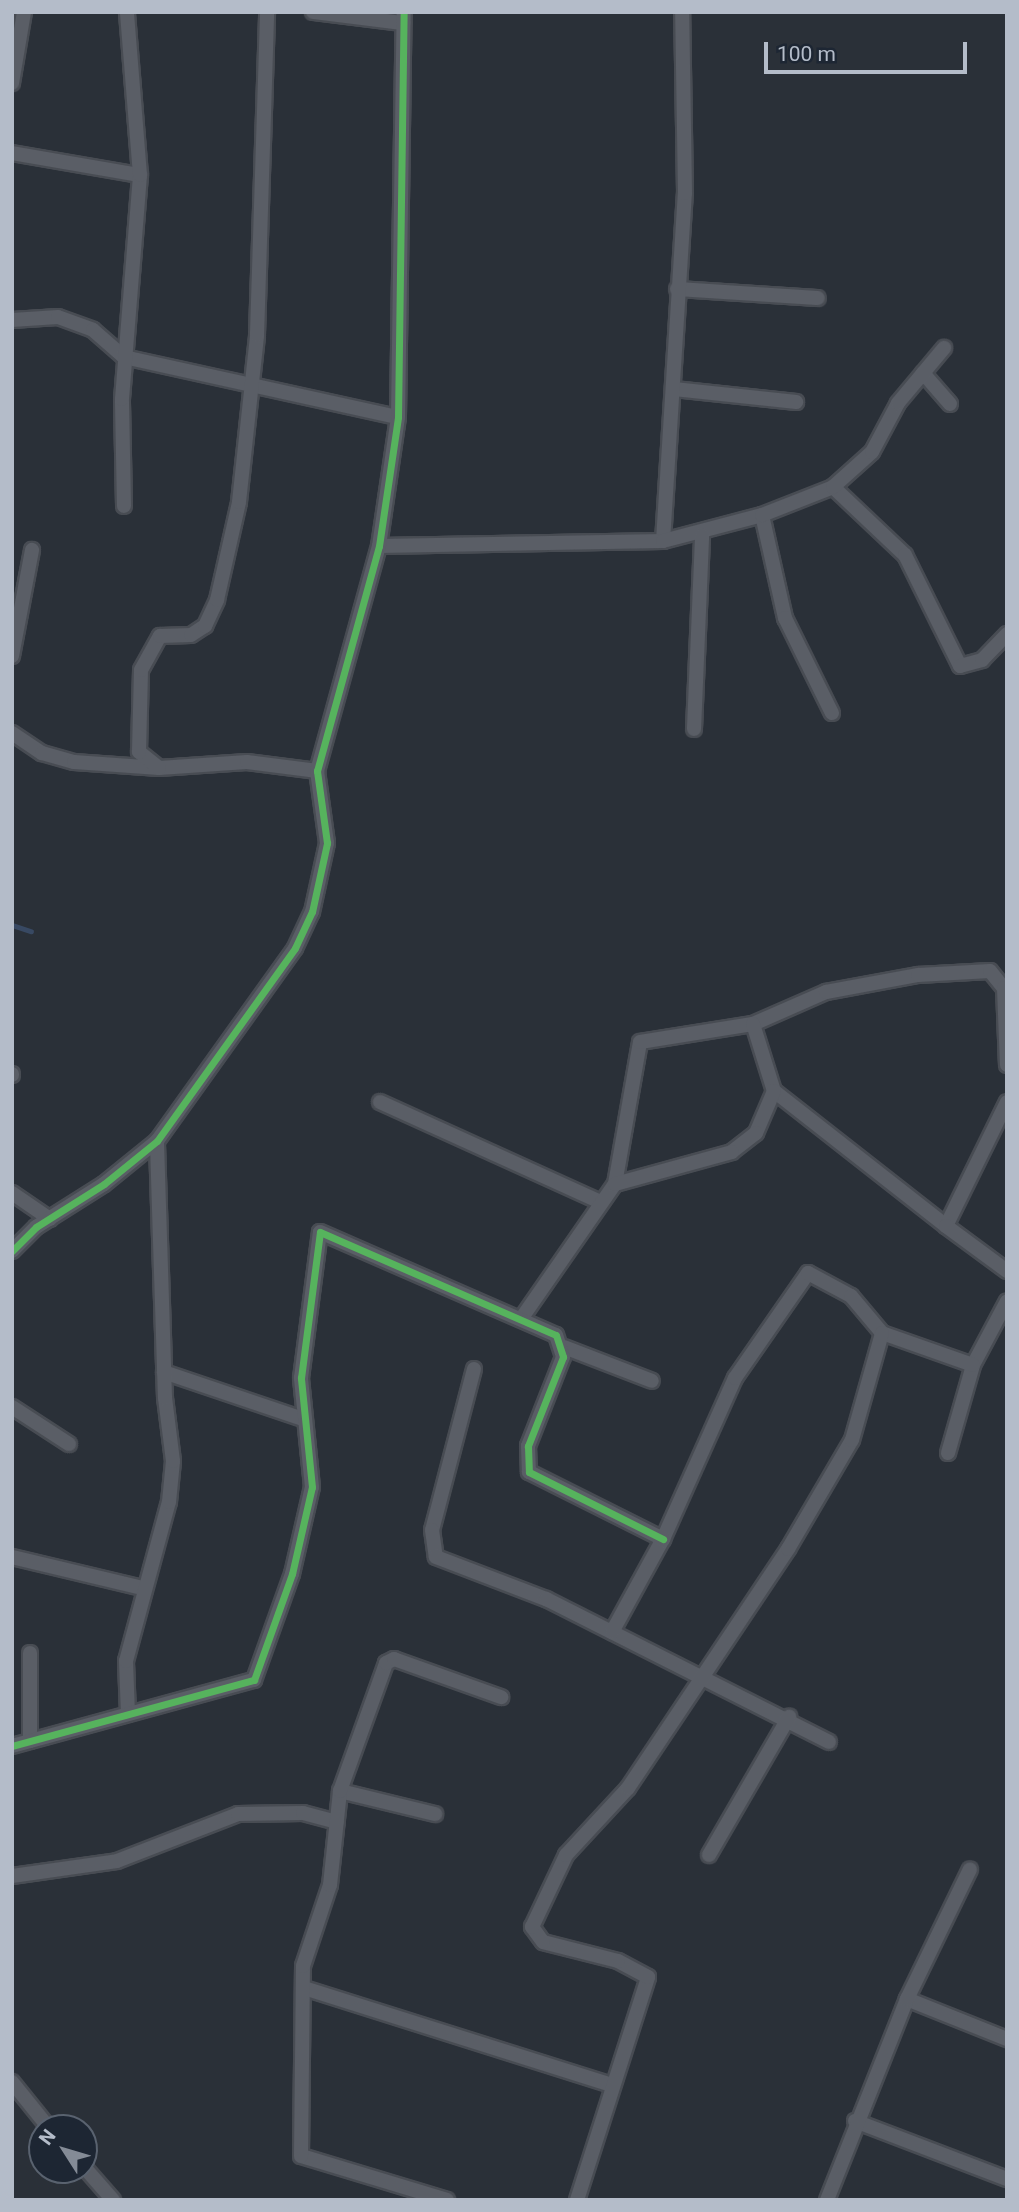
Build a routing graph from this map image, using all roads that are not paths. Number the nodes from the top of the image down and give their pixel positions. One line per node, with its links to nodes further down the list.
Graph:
1 (24, 12): 7 (street)
2 (127, 12): 9 (street)
3 (267, 12): 16 (street)
4 (313, 12): 6 (street)
5 (682, 12): 10 (street)
6 (403, 18): 20 (street)
7 (12, 83)
8 (12, 153): 9 (street)
9 (139, 175): 14 (street)
10 (677, 289): 11 (street); 17 (street)
11 (818, 298)
12 (12, 320): 14 (street)
13 (944, 348): 15 (street)
14 (124, 357): 16 (street); 22 (street)
15 (923, 373): 19 (street); 21 (street)
16 (252, 380): 20 (street); 33 (street)
17 (674, 389): 18 (street); 25 (street)
18 (796, 402)
19 (950, 404)
20 (398, 417): 26 (street)
21 (833, 487): 23 (street); 28 (street)
22 (124, 506)
23 (762, 515): 24 (street); 30 (street)
24 (702, 534): 25 (street); 31 (street)
25 (663, 541): 26 (street)
26 (379, 546): 34 (street)
27 (33, 550): 29 (street)
28 (1007, 634)
29 (12, 656)
30 (832, 713)
31 (694, 729)
32 (12, 733): 33 (street)
33 (159, 768): 34 (street)
34 (317, 771): 40 (street)
35 (753, 1024): 36 (street); 37 (street); 41 (street)
36 (1007, 1065)
37 (775, 1090): 41 (street); 45 (street)
38 (380, 1102): 43 (street)
39 (1007, 1102): 45 (street)
40 (157, 1141): 44 (street); 54 (street)
41 (615, 1184): 43 (street)
42 (12, 1193): 44 (street)
43 (598, 1202): 49 (street)
44 (50, 1219): 46 (street)
45 (946, 1226): 47 (street)
46 (12, 1251)
47 (1007, 1271)
48 (1007, 1301): 52 (street)
49 (521, 1319): 51 (street); 57 (street)
50 (882, 1333): 52 (street); 60 (street); 65 (street)
51 (564, 1347): 55 (street); 60 (street)
52 (972, 1365): 59 (street)
53 (474, 1369): 63 (street)
54 (164, 1372): 57 (street); 62 (street)
55 (652, 1381)
56 (12, 1407): 58 (street)
57 (303, 1419): 67 (street)
58 (69, 1444)
59 (948, 1453)
60 (663, 1539): 63 (street)
61 (12, 1557): 62 (street)
62 (142, 1588): 67 (street)
63 (612, 1632): 65 (street)
64 (30, 1653): 69 (street)
65 (704, 1682): 68 (street); 82 (street)
66 (501, 1697): 72 (street)
67 (128, 1714): 69 (street)
68 (789, 1717): 70 (street); 75 (street)
69 (30, 1741): 71 (street)
70 (829, 1742)
71 (12, 1746)
72 (340, 1791): 73 (street); 74 (street)
73 (435, 1814)
74 (337, 1822): 77 (street); 78 (street)
75 (709, 1854)
76 (970, 1869): 79 (street)
77 (12, 1876)
78 (304, 1987): 82 (street); 88 (street)
79 (907, 1998): 80 (street); 84 (street)
80 (1007, 2039)
81 (12, 2082): 83 (street)
82 (612, 2085): 89 (street)
83 (37, 2114)
84 (855, 2121): 85 (street); 90 (street)
85 (1007, 2179)
86 (98, 2183): 87 (street)
87 (113, 2200)
88 (447, 2200)
89 (577, 2200)
90 (827, 2200)

